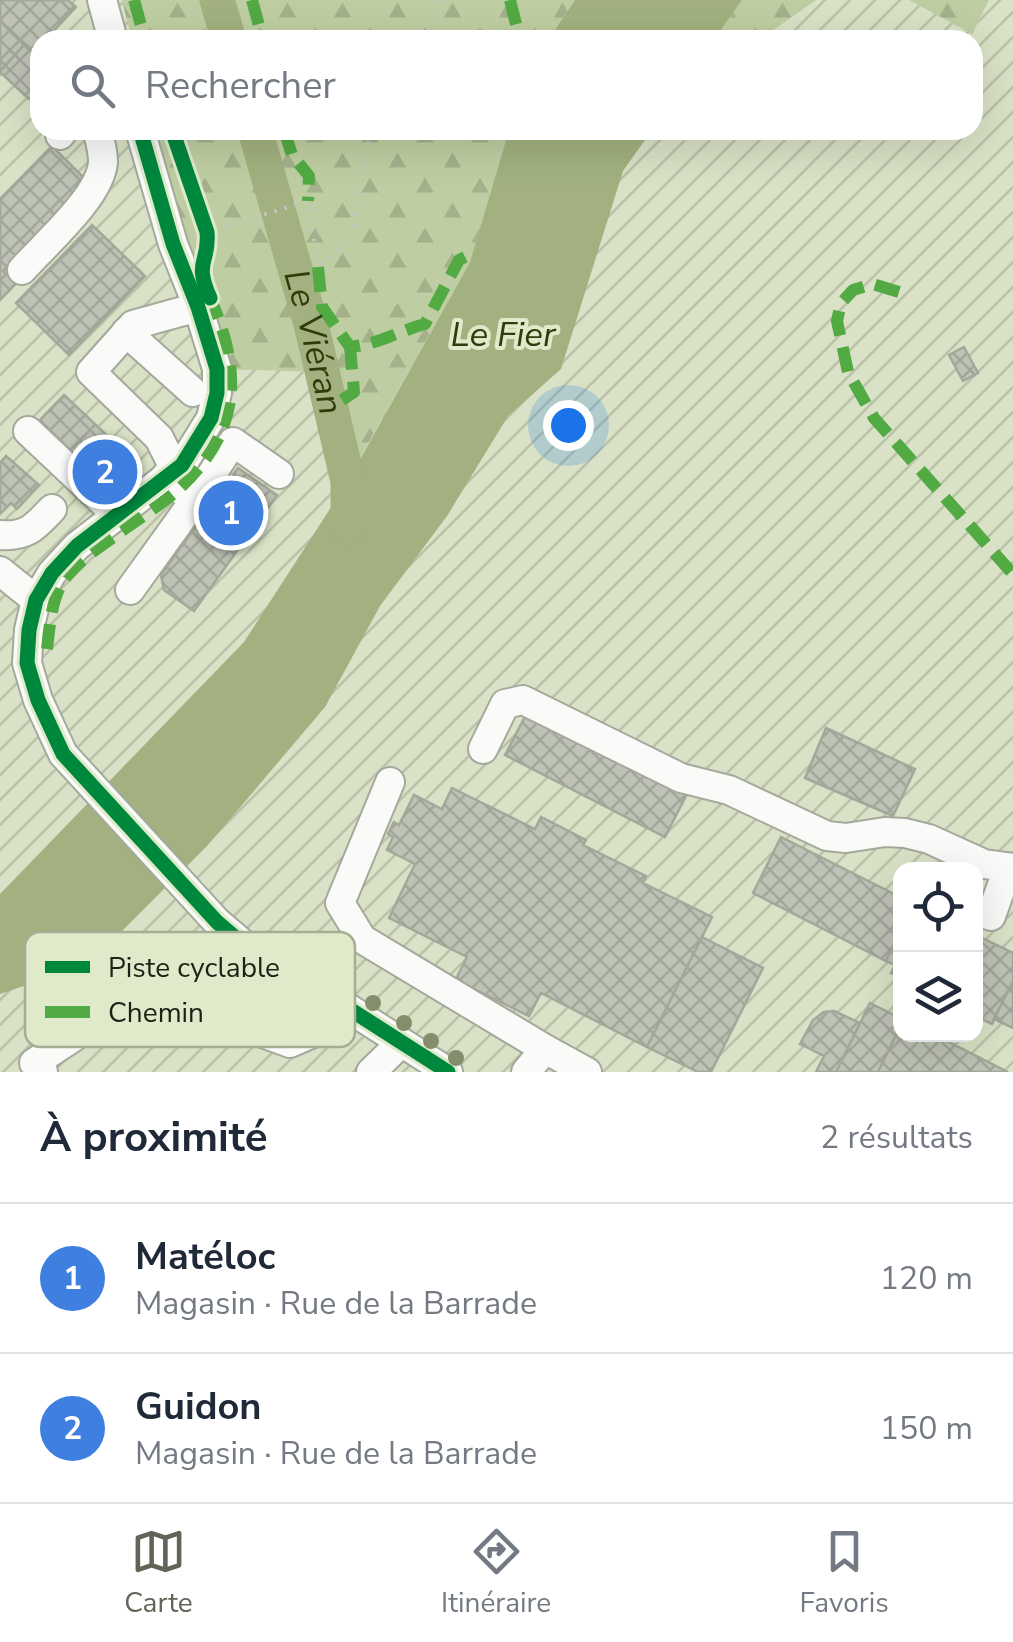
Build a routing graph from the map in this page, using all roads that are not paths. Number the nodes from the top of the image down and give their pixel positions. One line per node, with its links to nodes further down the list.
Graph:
1 (102, 0): 2 (street)
2 (110, 30)
3 (99, 140): 5 (street)
4 (143, 140): 6 (street)
5 (22, 270)
6 (198, 307): 7 (street); 10 (street)
7 (126, 332): 8 (street); 10 (street)
8 (193, 392)
9 (28, 430): 14 (street)
10 (171, 473): 12 (street); 14 (street)
11 (279, 474): 12 (street)
12 (194, 501): 17 (street)
13 (52, 508): 15 (street)
14 (117, 515): 18 (street)
15 (0, 535)
16 (0, 571): 18 (street)
17 (130, 590)
18 (36, 600): 24 (street)
19 (483, 750): 21 (street)
20 (390, 782): 28 (street)
21 (1013, 868)
22 (1013, 877): 23 (street)
23 (983, 913)
24 (243, 932)
25 (355, 1015): 26 (street)
26 (400, 1044): 30 (street); 31 (street)
27 (58, 1047): 29 (street)
28 (544, 1049): 32 (street); 33 (street)
29 (43, 1072)
30 (371, 1072)
31 (448, 1072)
32 (526, 1072)
33 (587, 1072)

